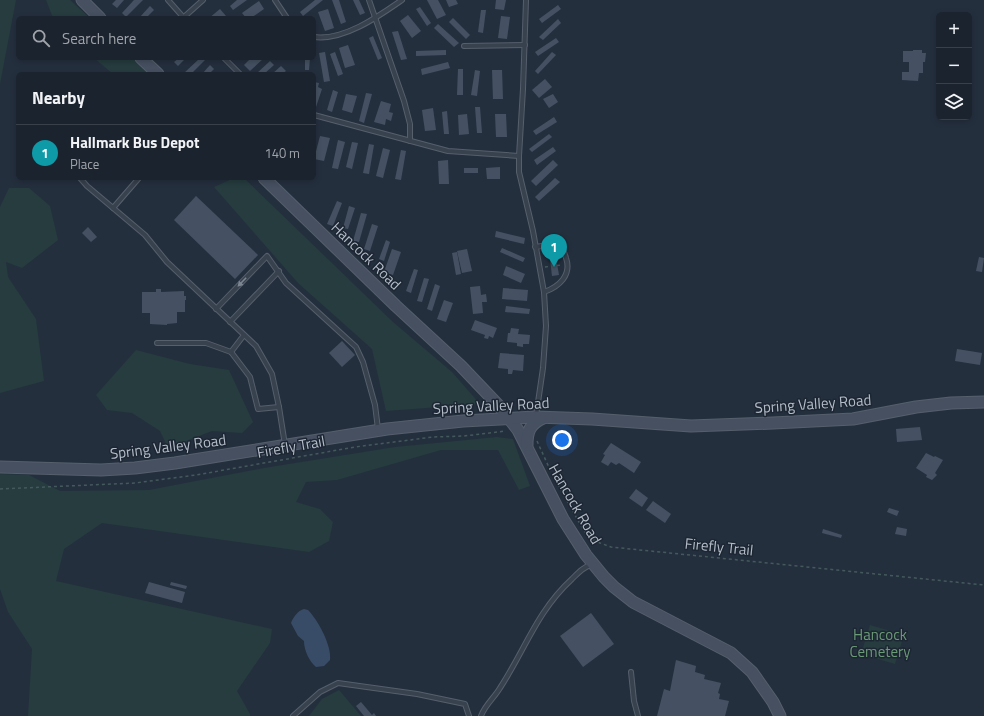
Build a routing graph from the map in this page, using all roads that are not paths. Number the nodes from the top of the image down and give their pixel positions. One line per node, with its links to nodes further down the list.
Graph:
1 (82, 0): 8 (street)
2 (168, 0): 9 (lane)
3 (203, 0): 10 (lane)
4 (275, 0): 11 (lane)
5 (369, 0): 12 (lane)
6 (402, 0): 12 (lane)
7 (526, 0): 14 (lane)
8 (98, 16)
9 (182, 16)
10 (186, 16)
11 (286, 16)
12 (375, 18): 13 (lane); 21 (lane)
13 (316, 37)
14 (525, 45): 15 (lane); 22 (lane)
15 (464, 46)
16 (143, 60): 18 (street)
17 (226, 60): 19 (lane)
18 (156, 72)
19 (238, 72)
20 (316, 116): 21 (lane)
21 (410, 141): 22 (lane)
22 (519, 156): 27 (lane)
23 (82, 180): 26 (lane)
24 (137, 180): 26 (lane)
25 (266, 180): 37 (street, Hancock Road)
26 (113, 208): 30 (lane)
27 (536, 247): 29 (lane); 29 (lane)
28 (279, 271): 30 (lane, one-way to 30); 31 (lane); 39 (lane)
29 (544, 292): 38 (lane)
30 (216, 309): 31 (lane)
31 (230, 322): 32 (lane)
32 (244, 335): 34 (lane); 36 (lane)
33 (157, 342): 34 (lane)
34 (231, 352): 36 (lane)
35 (984, 402): 38 (street, Spring Valley Road)
36 (279, 406): 40 (lane)
37 (509, 418): 38 (street, Spring Valley Road); 39 (street, Spring Valley Road); 41 (street, Hancock Road)
38 (539, 418): 41 (street)
39 (379, 431): 40 (street, Spring Valley Road)
40 (285, 446): 42 (street, Spring Valley Road)
41 (527, 446): 43 (street, Hancock Road)
42 (0, 467)
43 (593, 564): 47 (lane); 49 (street, Hancock Road)
44 (631, 672): 48 (lane)
45 (293, 716): 46 (lane)
46 (469, 716)
47 (481, 716)
48 (638, 716)
49 (780, 716)

